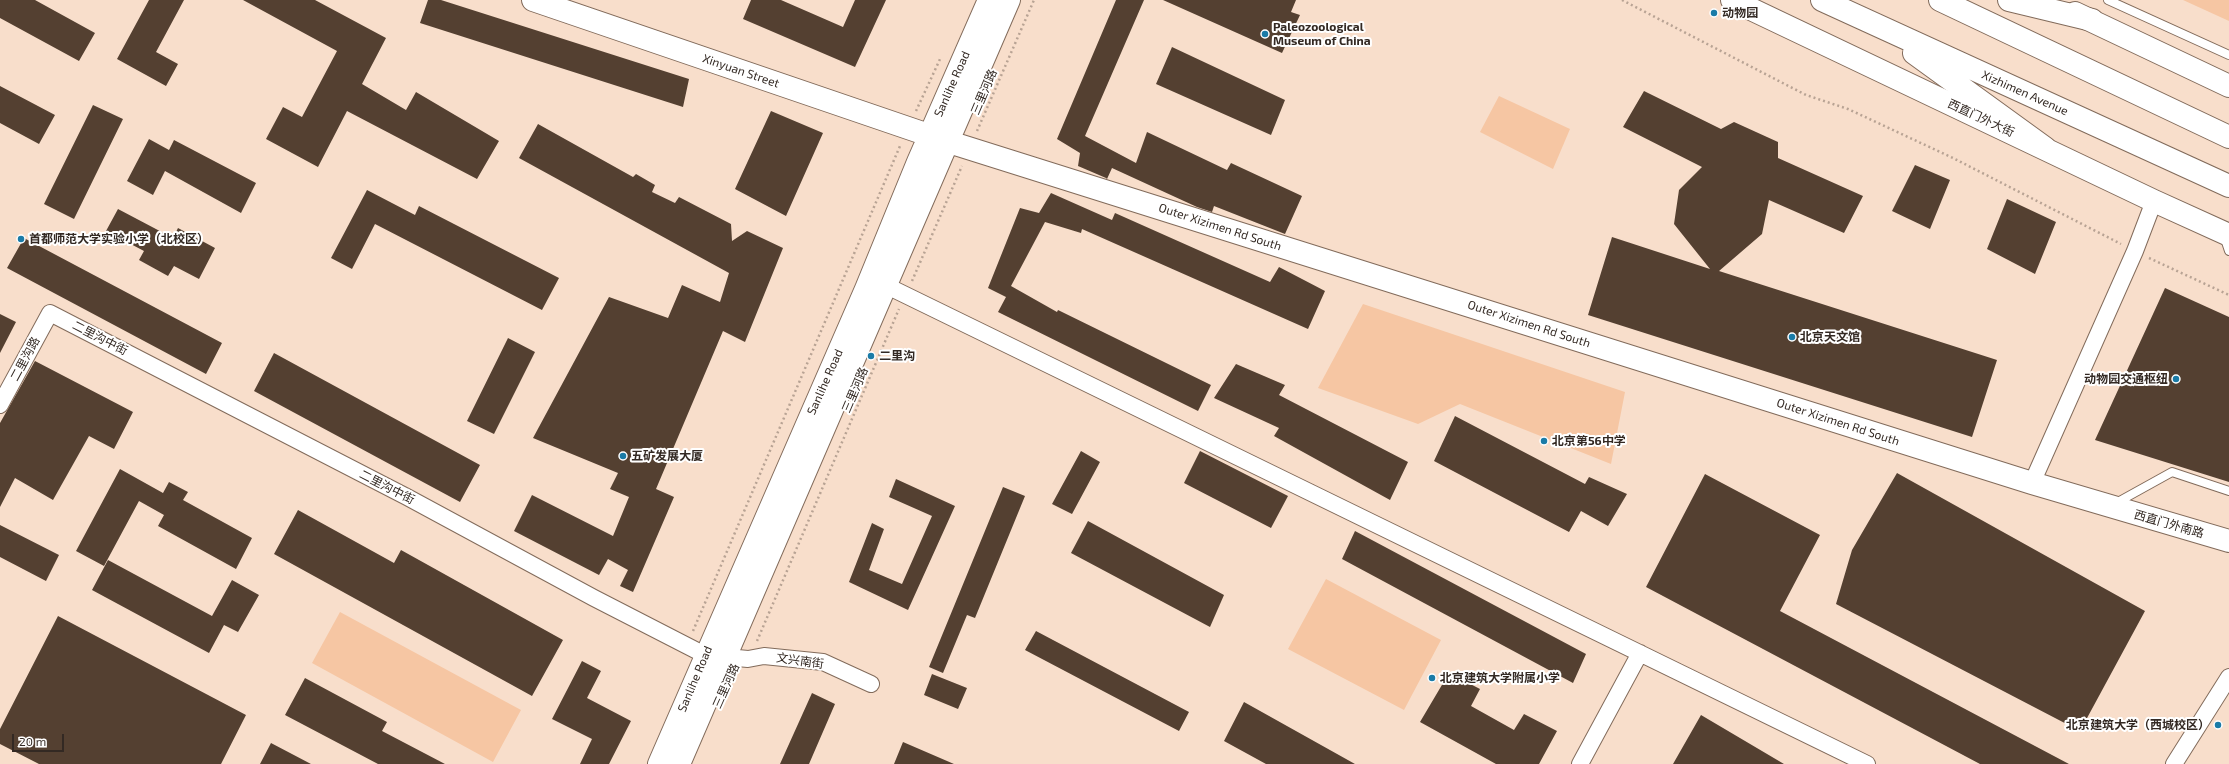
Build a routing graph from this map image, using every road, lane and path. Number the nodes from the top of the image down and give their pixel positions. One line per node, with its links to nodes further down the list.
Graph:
1 (533, 0): 17 (main road, Xinyuan Street)
2 (989, 0): 19 (main road, Sanlihe Road)
3 (1009, 0): 19 (main road, Sanlihe Road)
4 (1034, 0): 20 (path, 三里河路)
5 (1622, 0): 25 (path)
6 (1732, 0): 21 (main road, 西直门外大街)
7 (1822, 0): 13 (main road, Xizhimen Avenue)
8 (1940, 0): 18 (main road)
9 (2009, 0): 12 (main road)
10 (2044, 0): 12 (main road)
11 (2108, 0): 15 (lane)
12 (2092, 20): 16 (main road)
13 (1876, 26): 21 (main road); 22 (main road, Xizhimen Avenue)
14 (944, 50): 17 (path)
15 (2229, 55)
16 (2229, 86)
17 (908, 128): 19 (main road, Xinyuan Street); 34 (path)
18 (2229, 137)
19 (940, 138): 20 (main road, Outer Xizimen Rd South); 26 (main road, Sanlihe Road); 34 (main road, Sanlihe Road)
20 (970, 148): 26 (path, 三里河路); 30 (main road, Outer Xizimen Rd South)
21 (2045, 148): 23 (main road, 西直门外大街)
22 (2229, 186)
23 (2154, 201): 24 (main road, 西直门外大街); 25 (street)
24 (2227, 239)
25 (2135, 251): 27 (path); 30 (street)
26 (896, 290): 34 (main road, Sanlihe Road); 35 (street); 36 (path, 三里河路)
27 (2229, 295)
28 (50, 313): 29 (street, 二里沟路); 34 (street, 二里沟中街)
29 (0, 405)
30 (2032, 483): 32 (main road, Outer Xizimen Rd South)
31 (2229, 491): 32 (lane)
32 (2110, 507): 33 (main road, 西直门外南路)
33 (2229, 541)
34 (706, 653): 36 (street, 文兴南街); 39 (main road, Sanlihe Road); 40 (main road, Sanlihe Road)
35 (1640, 653): 41 (street); 42 (street)
36 (748, 659): 38 (street, 文兴南街)
37 (2229, 677): 43 (street)
38 (871, 684)
39 (659, 764)
40 (679, 764)
41 (1580, 764)
42 (1867, 764)
43 (2174, 764)

